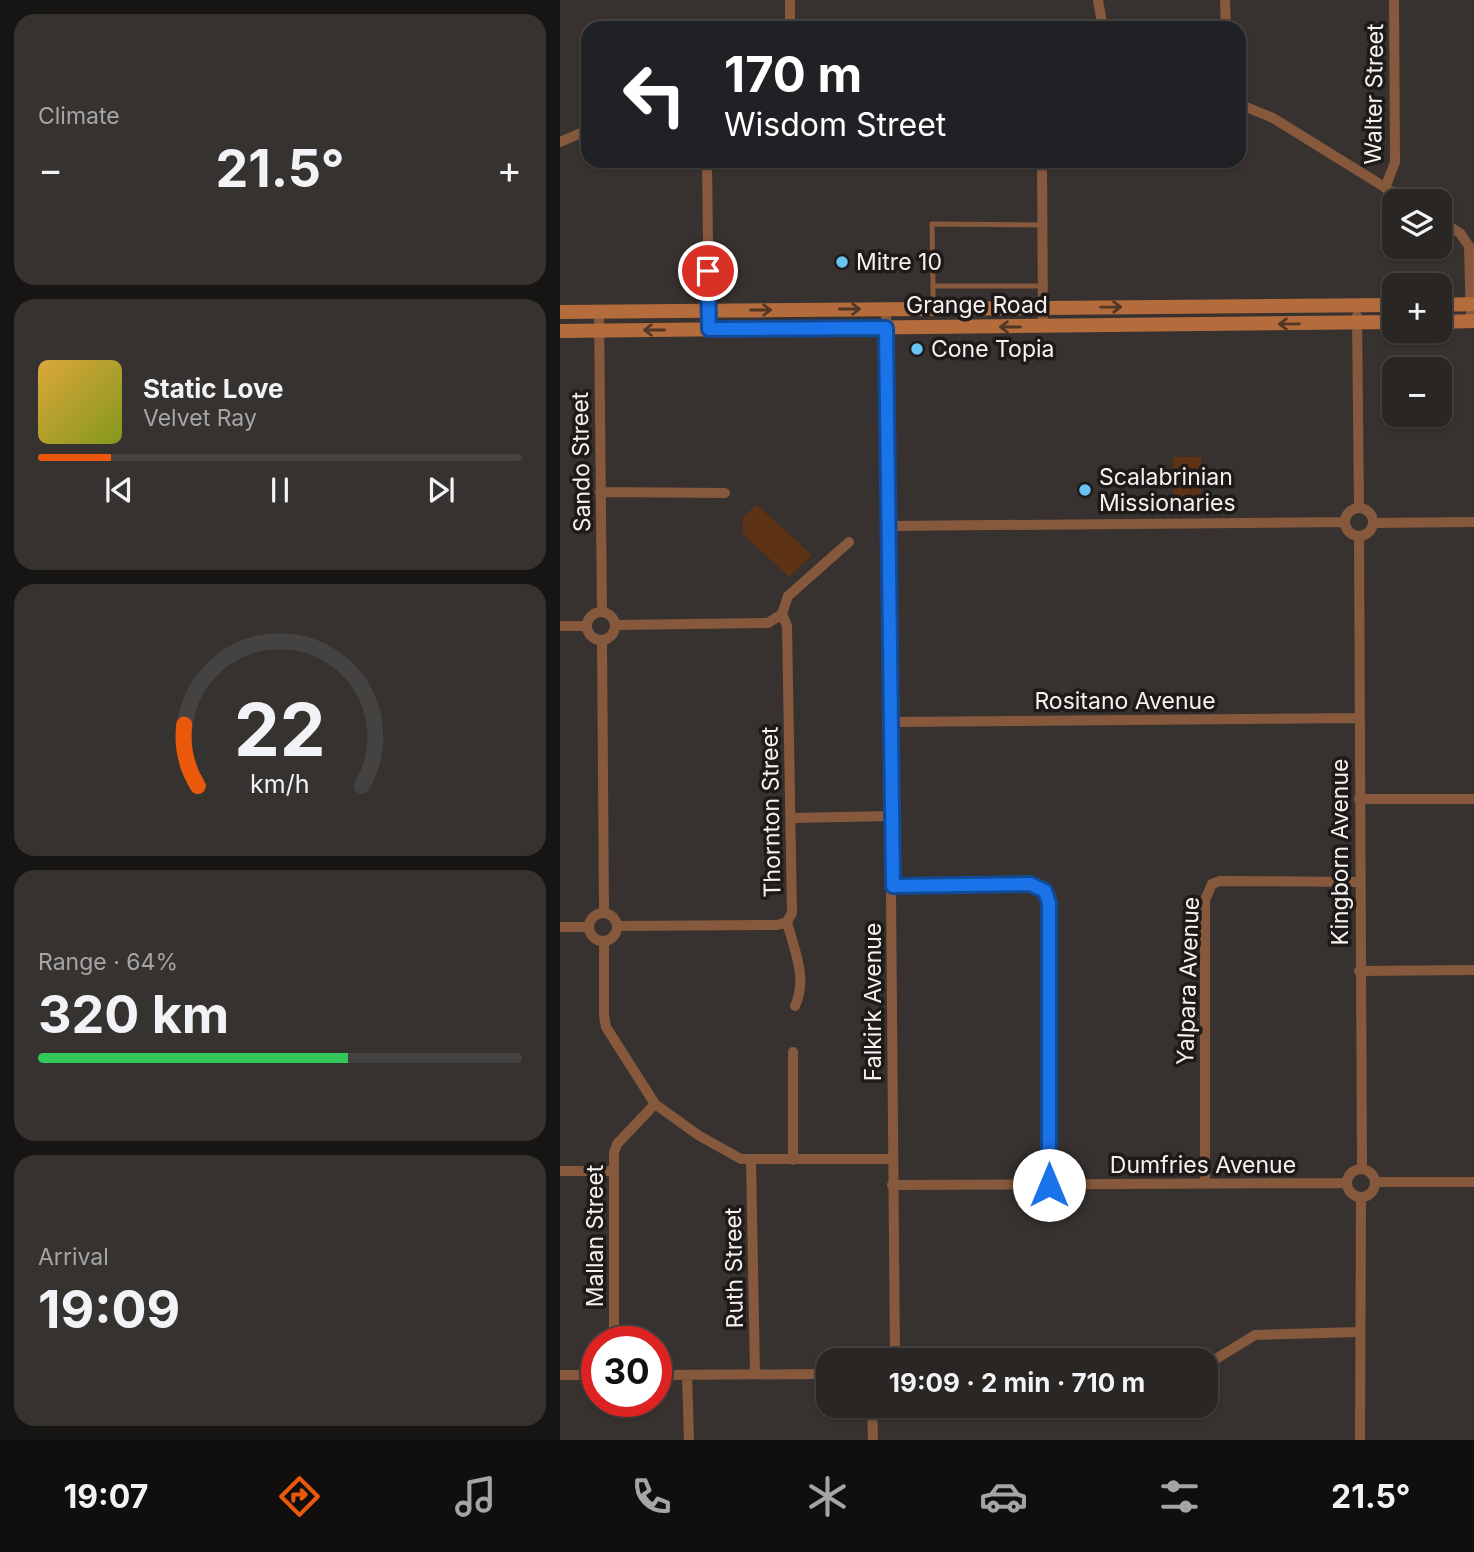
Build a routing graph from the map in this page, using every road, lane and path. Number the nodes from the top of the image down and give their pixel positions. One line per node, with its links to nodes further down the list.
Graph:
1 (790, 0): 5 (street)
2 (1098, 0): 6 (street)
3 (1225, 0): 7 (street)
4 (1394, 0): 13 (street, Walter Street)
5 (790, 21)
6 (1102, 21)
7 (1226, 21)
8 (1246, 107): 13 (street)
9 (581, 133): 10 (street)
10 (560, 142)
11 (707, 168): 27 (street)
12 (1042, 168): 14 (street)
13 (1385, 188)
14 (1042, 225): 17 (lane); 18 (street)
15 (1452, 228): 16 (street)
16 (1472, 255): 20 (street)
17 (933, 286): 18 (lane, Grange Road); 26 (lane, Grange Road)
18 (1043, 286): 23 (street)
19 (1452, 304): 20 (main road)
20 (1472, 304): 31 (street)
21 (1357, 305): 22 (main road, Grange Road); 23 (main road, Grange Road, one-way to 21); 33 (street)
22 (1382, 305)
23 (1043, 308): 26 (main road, Grange Road); 34 (street)
24 (814, 309): 25 (main road, Grange Road, one-way to 25); 27 (main road, Grange Road, one-way to 24); 37 (lane)
25 (886, 309): 26 (main road, Grange Road); 35 (street, Falkirk Avenue)
26 (933, 309)
27 (708, 310): 28 (main road, Grange Road); 36 (street)
28 (598, 311): 29 (main road, Grange Road); 38 (street, Sando Street)
29 (560, 312)
30 (1452, 321): 31 (main road)
31 (1473, 321)
32 (1382, 322): 33 (main road, Grange Road)
33 (1357, 323): 34 (main road, Grange Road, one-way to 34); 42 (street)
34 (1043, 327): 35 (main road, Grange Road, one-way to 35)
35 (886, 328): 37 (main road, Grange Road); 46 (street, Falkirk Avenue)
36 (709, 329): 37 (main road, Grange Road); 38 (main road, Grange Road, one-way to 38)
37 (814, 329)
38 (599, 330): 39 (main road, Grange Road); 40 (street, Sando Street)
39 (560, 331)
40 (600, 492): 41 (street); 49 (street, Sando Street)
41 (725, 493)
42 (1359, 508): 43 (street); 45 (street)
43 (1345, 522): 46 (street); 47 (street)
44 (1474, 522): 45 (street)
45 (1373, 523): 47 (street)
46 (889, 526): 56 (street, Falkirk Avenue)
47 (1359, 536): 55 (street, Kingborn Avenue)
48 (849, 542): 50 (street)
49 (602, 612): 51 (street); 53 (street)
50 (782, 614): 51 (street); 60 (street, Thornton Street)
51 (615, 625): 54 (street)
52 (560, 626): 53 (street)
53 (587, 626): 54 (street)
54 (602, 640): 63 (street)
55 (1359, 718): 56 (street, Rositano Avenue); 57 (street, Kingborn Avenue)
56 (892, 722): 59 (street, Falkirk Avenue)
57 (1359, 799): 58 (street); 61 (street, Kingborn Avenue)
58 (1474, 799)
59 (892, 816): 60 (street); 62 (street, Falkirk Avenue)
60 (792, 818): 64 (street, Thornton Street)
61 (1359, 882): 70 (street, Kingborn Avenue); 83 (street, Yalpara Avenue)
62 (893, 886): 74 (street, Falkirk Avenue); 85 (street)
63 (604, 913): 65 (street); 67 (street)
64 (787, 922): 65 (street); 71 (street, Thornton Street)
65 (617, 926): 68 (street)
66 (560, 927): 67 (street)
67 (589, 927): 68 (street)
68 (604, 941): 73 (street)
69 (1474, 970): 70 (street)
70 (1359, 971): 77 (street, Kingborn Avenue)
71 (795, 1006)
72 (793, 1052): 76 (street)
73 (655, 1104): 75 (street); 79 (street, Mallan Street)
74 (892, 1158): 76 (street); 84 (street, Falkirk Avenue)
75 (751, 1160): 76 (street); 91 (street, Ruth Street)
76 (793, 1160)
77 (1362, 1169): 80 (street); 82 (street)
78 (560, 1171): 79 (street)
79 (614, 1171): 87 (street, Mallan Street)
80 (1375, 1181): 81 (street); 86 (street)
81 (1474, 1182)
82 (1347, 1183): 83 (street, Dumfries Avenue); 86 (street)
83 (1205, 1184): 85 (street, Dumfries Avenue)
84 (892, 1185): 85 (street, Dumfries Avenue); 89 (street, Falkirk Avenue)
85 (1049, 1185)
86 (1361, 1196): 88 (street)
87 (614, 1326)
88 (1359, 1332): 90 (street); 100 (street)
89 (895, 1348)
90 (1218, 1358)
91 (755, 1374): 92 (street); 96 (street)
92 (816, 1374)
93 (560, 1375): 94 (street)
94 (581, 1375)
95 (672, 1375): 96 (street)
96 (687, 1375): 98 (street)
97 (872, 1418): 99 (street)
98 (689, 1440)
99 (873, 1440)
100 (1360, 1440)

